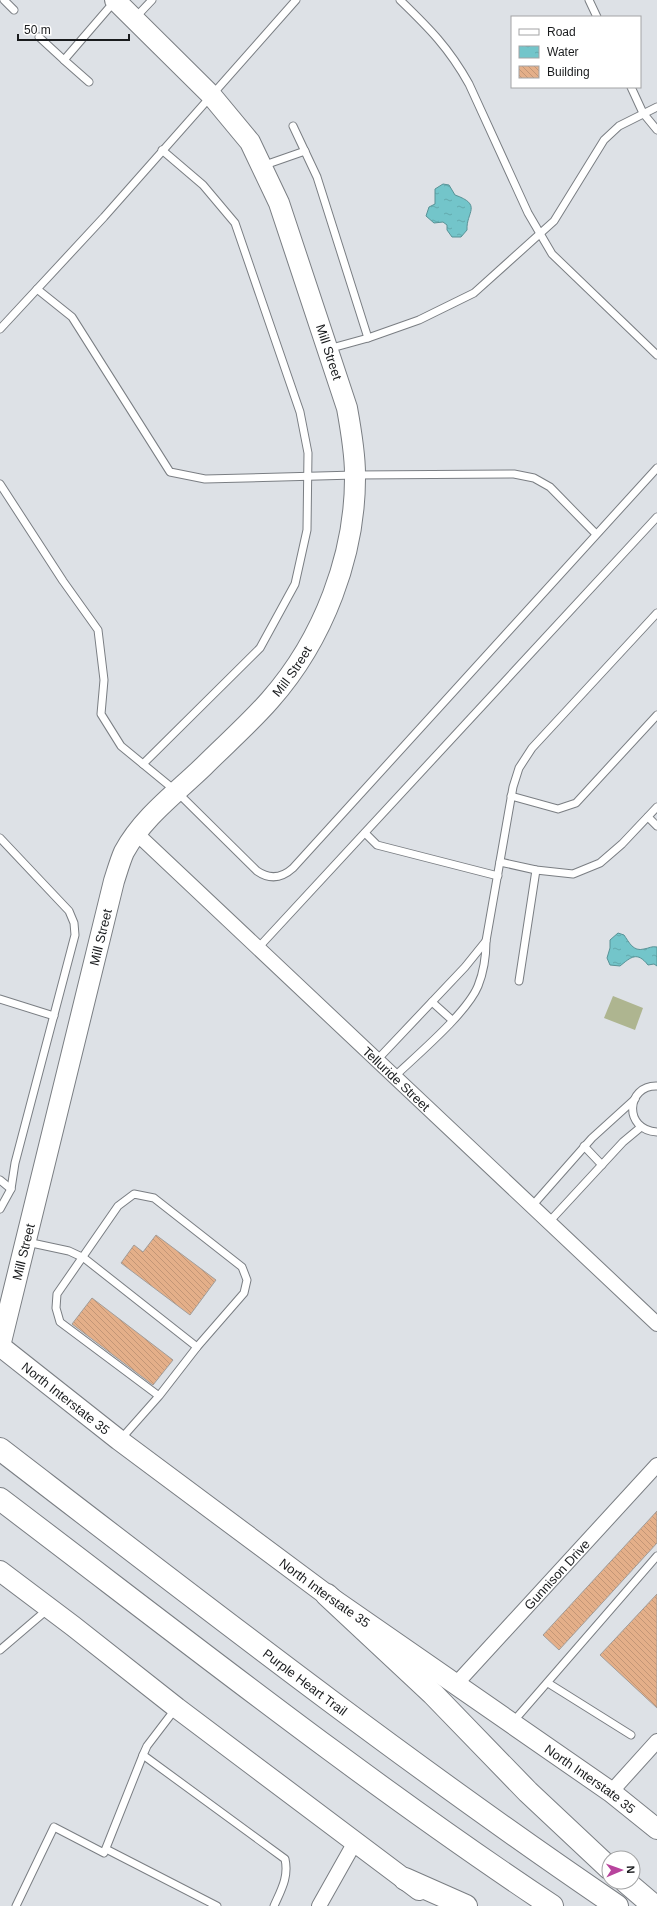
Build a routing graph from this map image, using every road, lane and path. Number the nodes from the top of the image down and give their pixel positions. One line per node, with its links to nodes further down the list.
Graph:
1 (4, 0): 7 (lane)
2 (115, 0): 9 (street, Mill Street); 11 (lane)
3 (152, 0): 9 (lane)
4 (296, 0): 14 (lane)
5 (400, 0): 22 (lane)
6 (589, 0): 8 (lane)
7 (14, 10)
8 (597, 16)
9 (135, 18): 14 (street, Mill Street)
10 (39, 37): 11 (lane)
11 (64, 60): 12 (lane)
12 (89, 82)
13 (631, 88): 16 (lane)
14 (211, 95): 19 (lane); 21 (street, Mill Street)
15 (657, 107): 16 (lane)
16 (643, 113): 18 (lane); 22 (lane)
17 (293, 126): 20 (lane)
18 (657, 130)
19 (162, 150): 23 (lane); 30 (lane)
20 (305, 151): 21 (lane); 25 (lane)
21 (262, 166): 26 (street, Mill Street)
22 (539, 233): 25 (lane); 27 (lane)
23 (37, 289): 24 (lane); 30 (lane)
24 (0, 329)
25 (368, 338): 26 (lane)
26 (327, 349): 29 (street, Mill Street)
27 (657, 355)
28 (657, 468): 33 (lane)
29 (355, 475): 30 (lane); 33 (lane); 37 (street, Mill Street)
30 (309, 476): 36 (lane)
31 (0, 484): 36 (lane)
32 (657, 517): 43 (lane)
33 (596, 534): 37 (lane)
34 (657, 613): 38 (lane)
35 (657, 715): 38 (lane)
36 (143, 764): 37 (lane)
37 (177, 792): 42 (street, Mill Street)
38 (511, 796): 45 (lane)
39 (657, 807): 40 (lane)
40 (648, 817): 41 (lane); 46 (lane)
41 (657, 826)
42 (136, 833): 49 (street, Telluride Street); 68 (street, Mill Street)
43 (365, 833): 47 (lane); 49 (lane)
44 (0, 838): 53 (lane)
45 (500, 862): 46 (lane); 47 (lane)
46 (536, 870): 50 (lane)
47 (498, 876): 48 (lane)
48 (486, 941): 52 (lane); 54 (lane)
49 (258, 948): 55 (street, Telluride Street)
50 (519, 981)
51 (0, 999): 53 (lane)
52 (432, 1002): 54 (lane); 55 (lane)
53 (54, 1016): 64 (lane)
54 (452, 1020): 56 (lane)
55 (377, 1060): 56 (street, Telluride Street)
56 (394, 1077): 65 (street, Telluride Street)
57 (657, 1086): 58 (lane)
58 (635, 1099): 59 (lane); 61 (lane)
59 (641, 1128): 60 (lane); 62 (lane)
60 (657, 1132)
61 (584, 1146): 62 (lane); 65 (lane)
62 (602, 1165): 67 (lane)
63 (0, 1180): 64 (lane)
64 (11, 1189): 66 (lane)
65 (532, 1206): 67 (street, Telluride Street)
66 (0, 1209)
67 (549, 1222): 70 (street, Telluride Street)
68 (24, 1241): 69 (lane); 71 (street, Mill Street)
69 (84, 1258): 72 (lane); 72 (lane); 73 (lane)
70 (657, 1324)
71 (0, 1346): 74 (street, North Interstate 35)
72 (198, 1347): 73 (lane)
73 (159, 1396): 74 (lane)
74 (119, 1440): 80 (street, North Interstate 35)
75 (0, 1449): 104 (highway, Purple Heart Trail)
76 (657, 1465): 84 (street, Gunnison Drive)
77 (0, 1499): 103 (highway)
78 (657, 1556): 83 (lane)
79 (0, 1571): 81 (street)
80 (327, 1595): 84 (street, North Interstate 35); 94 (highway)
81 (50, 1608): 82 (lane); 85 (street)
82 (0, 1650)
83 (548, 1683): 86 (lane); 87 (lane)
84 (456, 1684): 86 (street, North Interstate 35)
85 (176, 1708): 89 (lane); 92 (street)
86 (511, 1723): 90 (street, North Interstate 35)
87 (632, 1735)
88 (657, 1741): 90 (street)
89 (143, 1755): 93 (lane); 99 (lane)
90 (611, 1792): 91 (street, North Interstate 35)
91 (657, 1829)
92 (354, 1842): 95 (street); 100 (street)
93 (106, 1849): 97 (lane); 98 (lane)
94 (601, 1860)
95 (405, 1880): 101 (street); 102 (highway)
96 (635, 1890): 105 (highway)
97 (16, 1906)
98 (217, 1906)
99 (274, 1906)
100 (319, 1906)
101 (441, 1906)
102 (466, 1906)
103 (552, 1906)
104 (617, 1906)
105 (654, 1906)

